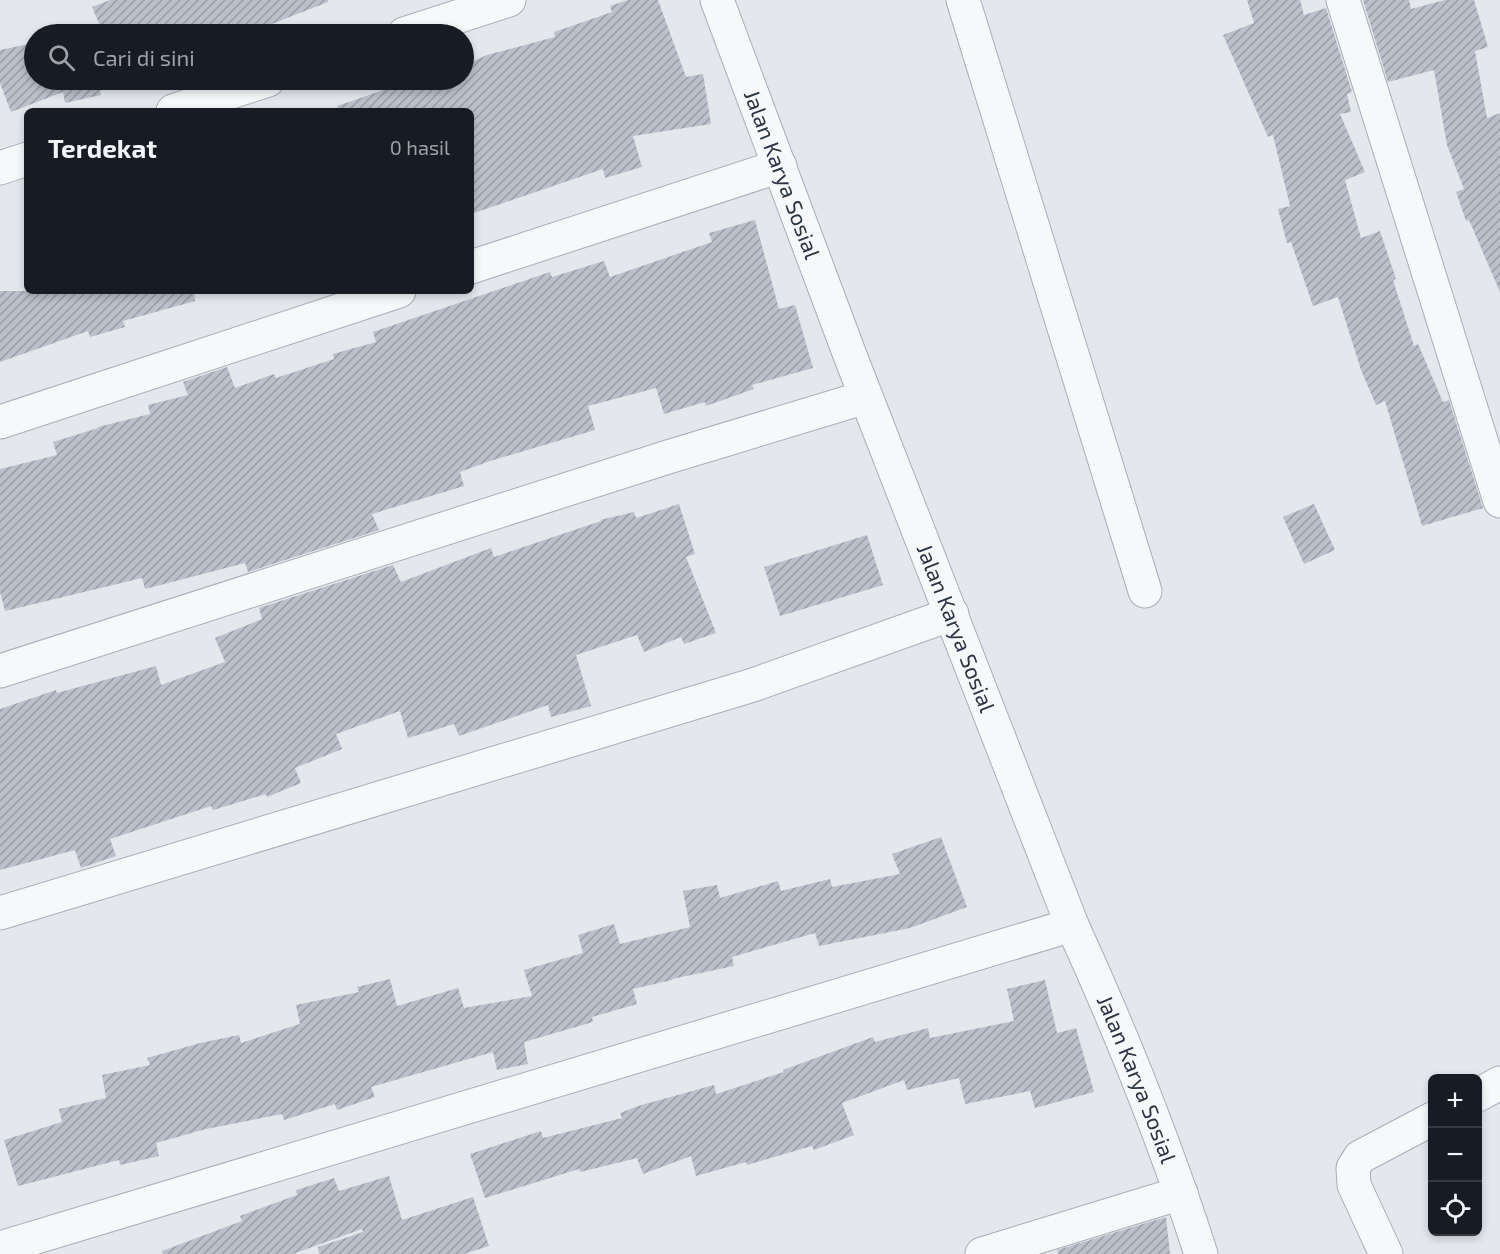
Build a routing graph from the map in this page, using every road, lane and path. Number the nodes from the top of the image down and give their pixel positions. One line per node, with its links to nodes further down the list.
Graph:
1 (508, 0): 5 (street)
2 (717, 0): 9 (street, Jalan Karya Sosial)
3 (963, 0): 16 (street)
4 (1343, 0): 15 (street)
5 (435, 24)
6 (237, 90): 7 (street)
7 (182, 108)
8 (24, 160): 10 (street)
9 (780, 166): 11 (street); 13 (street, Jalan Karya Sosial)
10 (0, 168)
11 (474, 266)
12 (390, 294): 14 (street)
13 (866, 397): 17 (street, Jalan Karya Sosial); 18 (street)
14 (0, 422)
15 (1500, 501)
16 (1146, 591)
17 (952, 614): 19 (street); 20 (street, Jalan Karya Sosial)
18 (0, 671)
19 (0, 913)
20 (1072, 925): 24 (street, Jalan Karya Sosial); 25 (street)
21 (1500, 1083): 22 (street)
22 (1482, 1093)
23 (1428, 1121): 28 (street)
24 (1182, 1192): 26 (street); 27 (street, Jalan Karya Sosial)
25 (0, 1248)
26 (982, 1254)
27 (1201, 1254)
28 (1386, 1254)

